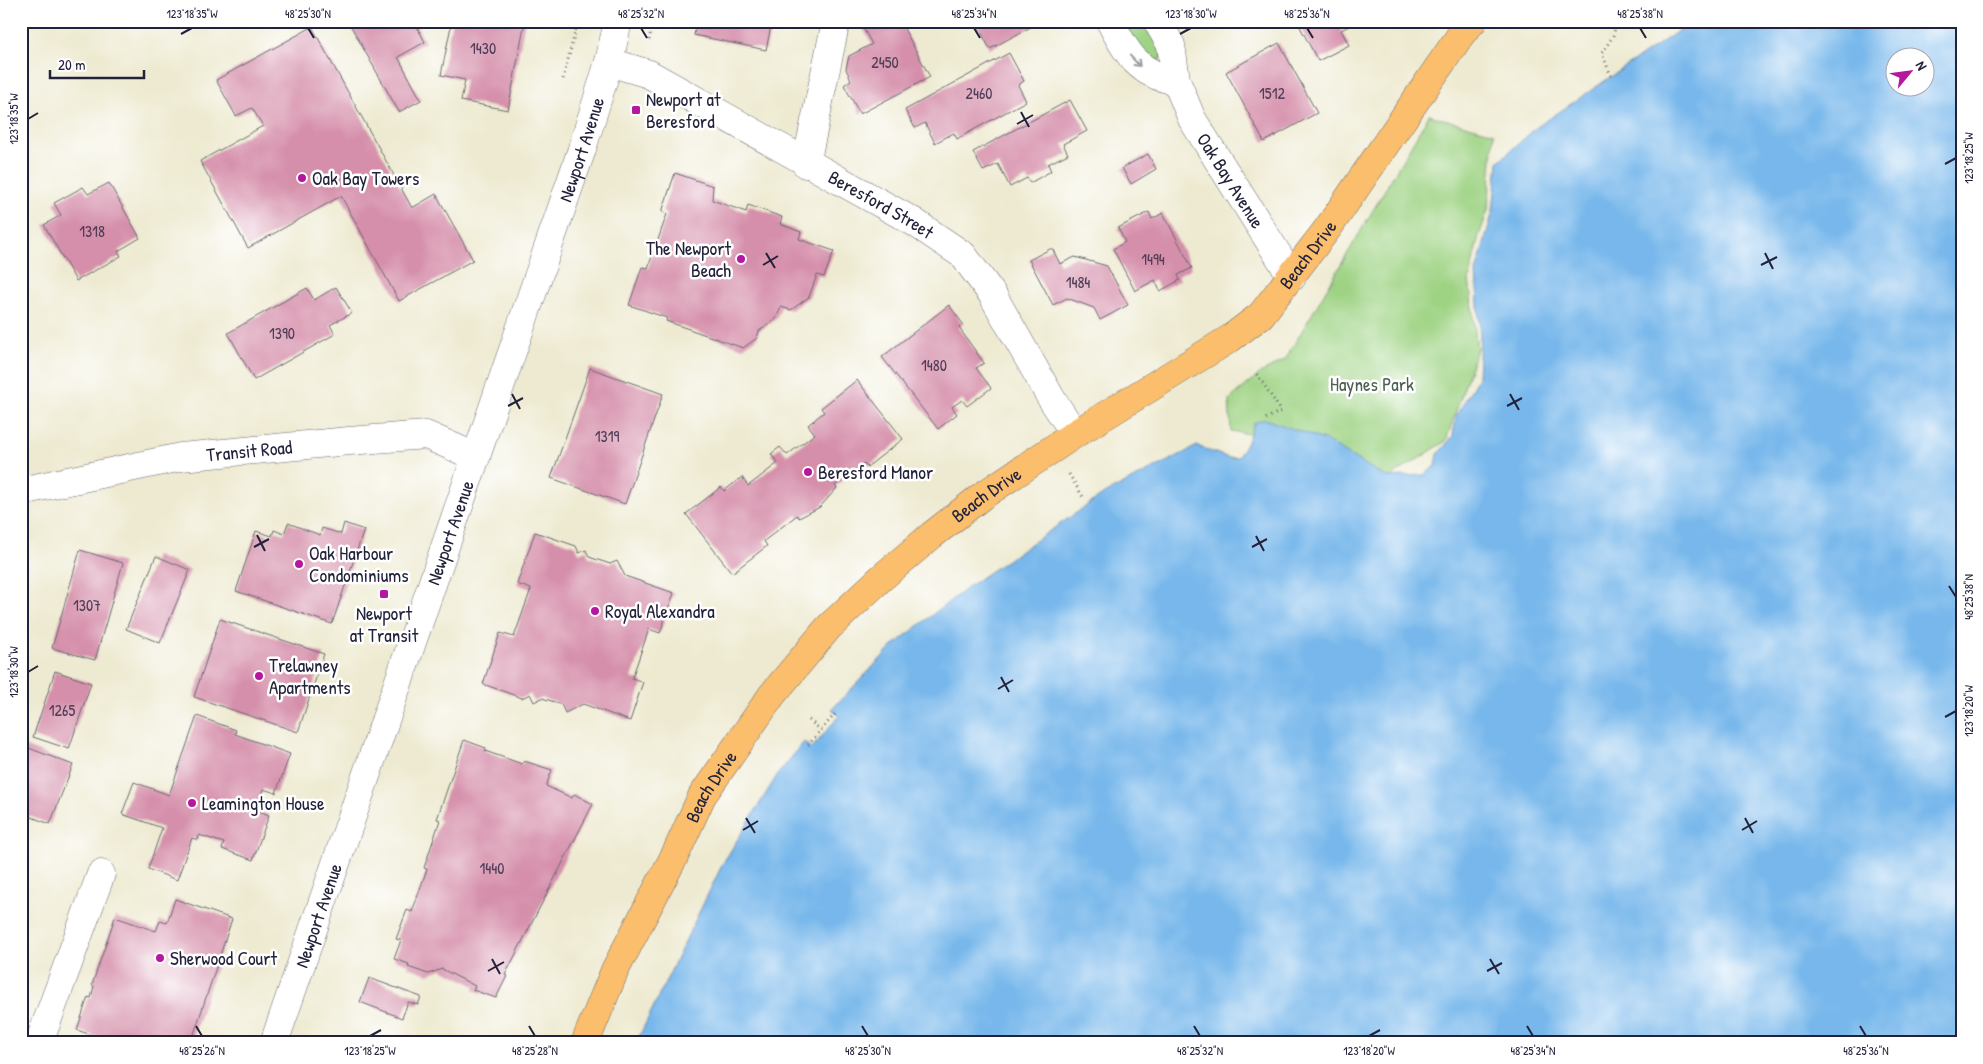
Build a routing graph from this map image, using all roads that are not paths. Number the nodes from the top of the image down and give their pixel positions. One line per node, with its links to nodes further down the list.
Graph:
1 (618, 21): 6 (street, Newport Avenue)
2 (836, 21): 8 (street)
3 (1110, 21): 7 (street, one-way to 7)
4 (1157, 21): 7 (street, Oak Bay Avenue)
5 (1473, 21): 9 (main road, Beach Drive)
6 (610, 62): 8 (street, Beresford Street); 11 (street, Newport Avenue)
7 (1176, 80): 9 (street, Oak Bay Avenue)
8 (806, 164): 10 (street, Beresford Street)
9 (1292, 277): 10 (main road, Beach Drive)
10 (1075, 434): 16 (main road, Beach Drive)
11 (476, 457): 12 (street, Transit Road); 15 (street, Newport Avenue)
12 (21, 491)
13 (101, 874): 14 (street)
14 (39, 1043)
15 (274, 1043)
16 (585, 1043)

